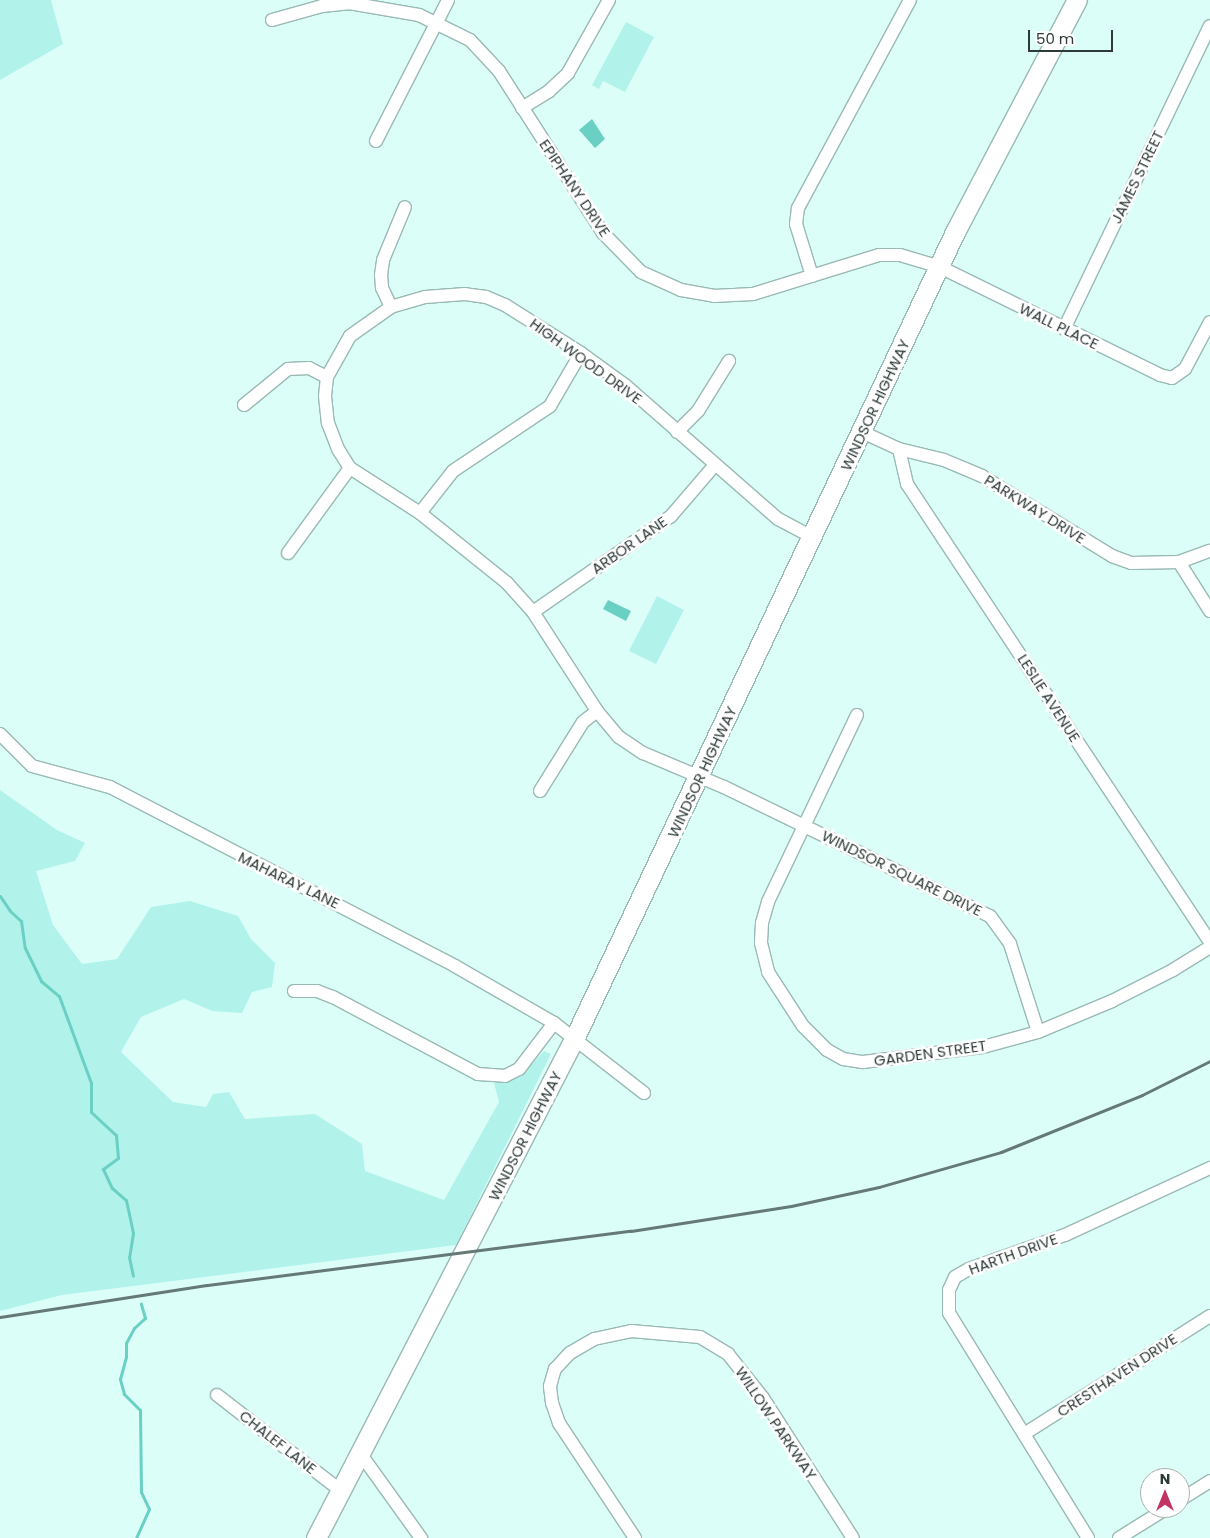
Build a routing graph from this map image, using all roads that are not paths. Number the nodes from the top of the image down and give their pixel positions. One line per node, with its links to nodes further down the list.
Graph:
1 (448, 0): 6 (street)
2 (609, 0): 8 (street)
3 (910, 0): 12 (street)
4 (1077, 0): 11 (main road, WINDSOR HIGHWAY)
5 (272, 20): 6 (street, EPIPHANY DRIVE)
6 (438, 22): 8 (street, EPIPHANY DRIVE); 9 (street)
7 (1210, 26): 15 (street, JAMES STREET)
8 (522, 108): 12 (street, EPIPHANY DRIVE)
9 (376, 141)
10 (405, 207): 13 (street)
11 (940, 267): 12 (street, EPIPHANY DRIVE); 15 (street, WALL PLACE); 21 (main road, WINDSOR HIGHWAY)
12 (812, 276)
13 (391, 307): 16 (street, HIGH WOOD DRIVE); 18 (street, HIGH WOOD DRIVE)
14 (1210, 322): 15 (street, WALL PLACE)
15 (1064, 329)
16 (581, 353): 20 (street, HIGH WOOD DRIVE); 25 (street)
17 (729, 361): 20 (street)
18 (327, 377): 19 (street); 24 (street, HIGH WOOD DRIVE)
19 (244, 405)
20 (677, 432): 23 (street, HIGH WOOD DRIVE)
21 (862, 432): 22 (street, PARKWAY DRIVE); 26 (main road, WINDSOR HIGHWAY)
22 (899, 449): 29 (street, PARKWAY DRIVE); 38 (street, LESLIE AVENUE)
23 (714, 466): 26 (street, HIGH WOOD DRIVE); 31 (street, ARBOR LANE)
24 (350, 468): 25 (street, HIGH WOOD DRIVE); 28 (street)
25 (420, 513): 31 (street, HIGH WOOD DRIVE)
26 (812, 537): 35 (main road, WINDSOR HIGHWAY)
27 (1210, 551): 29 (street, PARKWAY DRIVE)
28 (288, 553)
29 (1179, 562): 30 (street)
30 (1210, 611)
31 (533, 612): 32 (street, HIGH WOOD DRIVE)
32 (597, 712): 35 (street, HIGH WOOD DRIVE); 36 (street)
33 (857, 715): 37 (street, GARDEN STREET)
34 (0, 734): 41 (street, MAHARAY LANE)
35 (700, 777): 37 (street, WINDSOR SQUARE DRIVE); 43 (main road, WINDSOR HIGHWAY)
36 (540, 791)
37 (804, 825): 42 (street, WINDSOR SQUARE DRIVE); 42 (street, GARDEN STREET)
38 (1210, 942)
39 (1210, 947): 42 (street, GARDEN STREET)
40 (294, 991): 41 (street)
41 (554, 1022): 43 (street, MAHARAY LANE)
42 (1038, 1032)
43 (575, 1037): 44 (street, MAHARAY LANE); 49 (main road, WINDSOR HIGHWAY)
44 (644, 1093)
45 (1210, 1168): 48 (street, HARTH DRIVE)
46 (1210, 1316): 48 (street, CRESTHAVEN DRIVE)
47 (217, 1395): 51 (street, CHALEF LANE)
48 (1024, 1434): 58 (street, HARTH DRIVE)
49 (360, 1453): 51 (main road, WINDSOR HIGHWAY); 55 (street)
50 (1210, 1481): 52 (street)
51 (340, 1490): 54 (main road, WINDSOR HIGHWAY)
52 (1190, 1494)
53 (1151, 1518): 59 (street)
54 (316, 1538)
55 (421, 1538)
56 (635, 1538): 57 (street, WILLOW PARKWAY)
57 (853, 1538)
58 (1088, 1538)
59 (1119, 1538)

